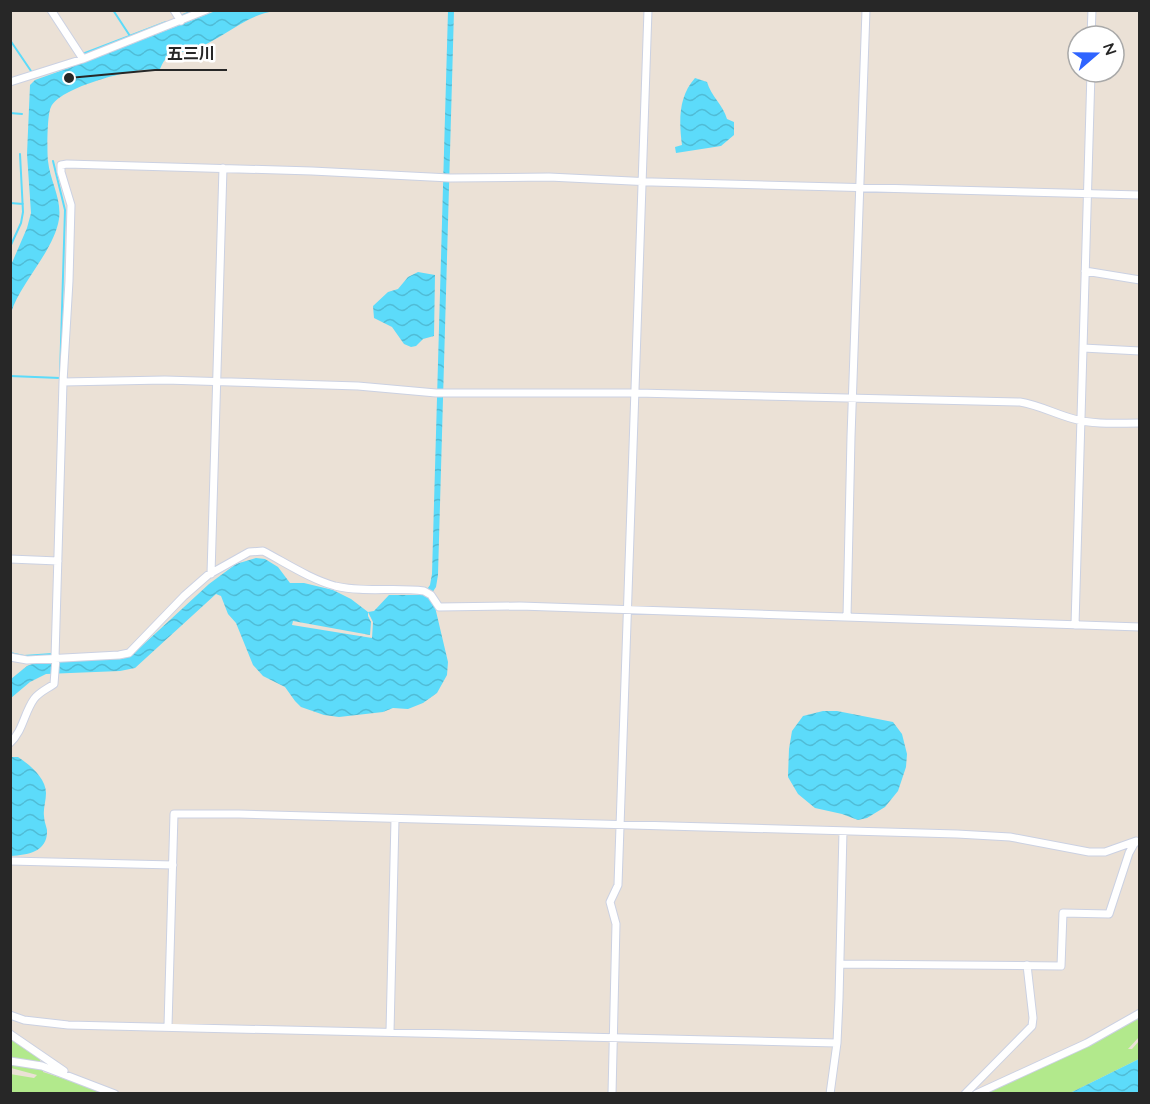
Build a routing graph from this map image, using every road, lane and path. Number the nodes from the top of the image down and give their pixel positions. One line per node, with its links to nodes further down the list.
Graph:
1 (51, 10): 7 (street)
2 (174, 10): 6 (street)
3 (206, 10): 6 (street)
4 (648, 10): 11 (street)
5 (866, 10): 12 (street)
6 (181, 21): 7 (street)
7 (83, 59): 8 (street)
8 (10, 82)
9 (1091, 84): 13 (street)
10 (223, 168): 11 (street); 19 (street); 20 (street)
11 (643, 182): 12 (street); 21 (street)
12 (860, 187): 13 (street); 22 (street)
13 (1087, 193): 14 (street); 15 (street)
14 (1140, 195)
15 (1085, 271): 16 (street); 17 (street)
16 (1140, 280)
17 (1083, 348): 18 (street); 23 (street)
18 (1140, 351)
19 (63, 382): 20 (street); 26 (street)
20 (216, 382): 21 (street); 27 (street)
21 (636, 393): 22 (street); 28 (street)
22 (853, 398): 23 (street); 29 (street)
23 (1081, 421): 24 (street); 30 (street)
24 (1140, 423)
25 (10, 559): 26 (street)
26 (58, 561): 33 (street)
27 (211, 574): 28 (street); 33 (street)
28 (629, 610): 29 (street); 36 (street)
29 (847, 617): 30 (street)
30 (1075, 625): 31 (street)
31 (1140, 627)
32 (10, 657): 33 (street)
33 (56, 658): 34 (street)
34 (10, 743)
35 (395, 819): 36 (street); 40 (street); 46 (street)
36 (621, 824): 37 (street); 48 (street)
37 (843, 831): 38 (street); 41 (street)
38 (1138, 841): 42 (street)
39 (10, 861): 40 (street)
40 (173, 865): 45 (street)
41 (840, 964): 42 (street); 49 (street)
42 (1027, 966): 55 (street)
43 (1140, 1013): 56 (street)
44 (10, 1015): 45 (street)
45 (168, 1026): 46 (street)
46 (390, 1032): 48 (street)
47 (10, 1034): 51 (street)
48 (613, 1038): 49 (street); 53 (street)
49 (837, 1043): 54 (street)
50 (10, 1061): 51 (street)
51 (74, 1078): 52 (street)
52 (115, 1094)
53 (612, 1094)
54 (831, 1094)
55 (965, 1094)
56 (976, 1094)

